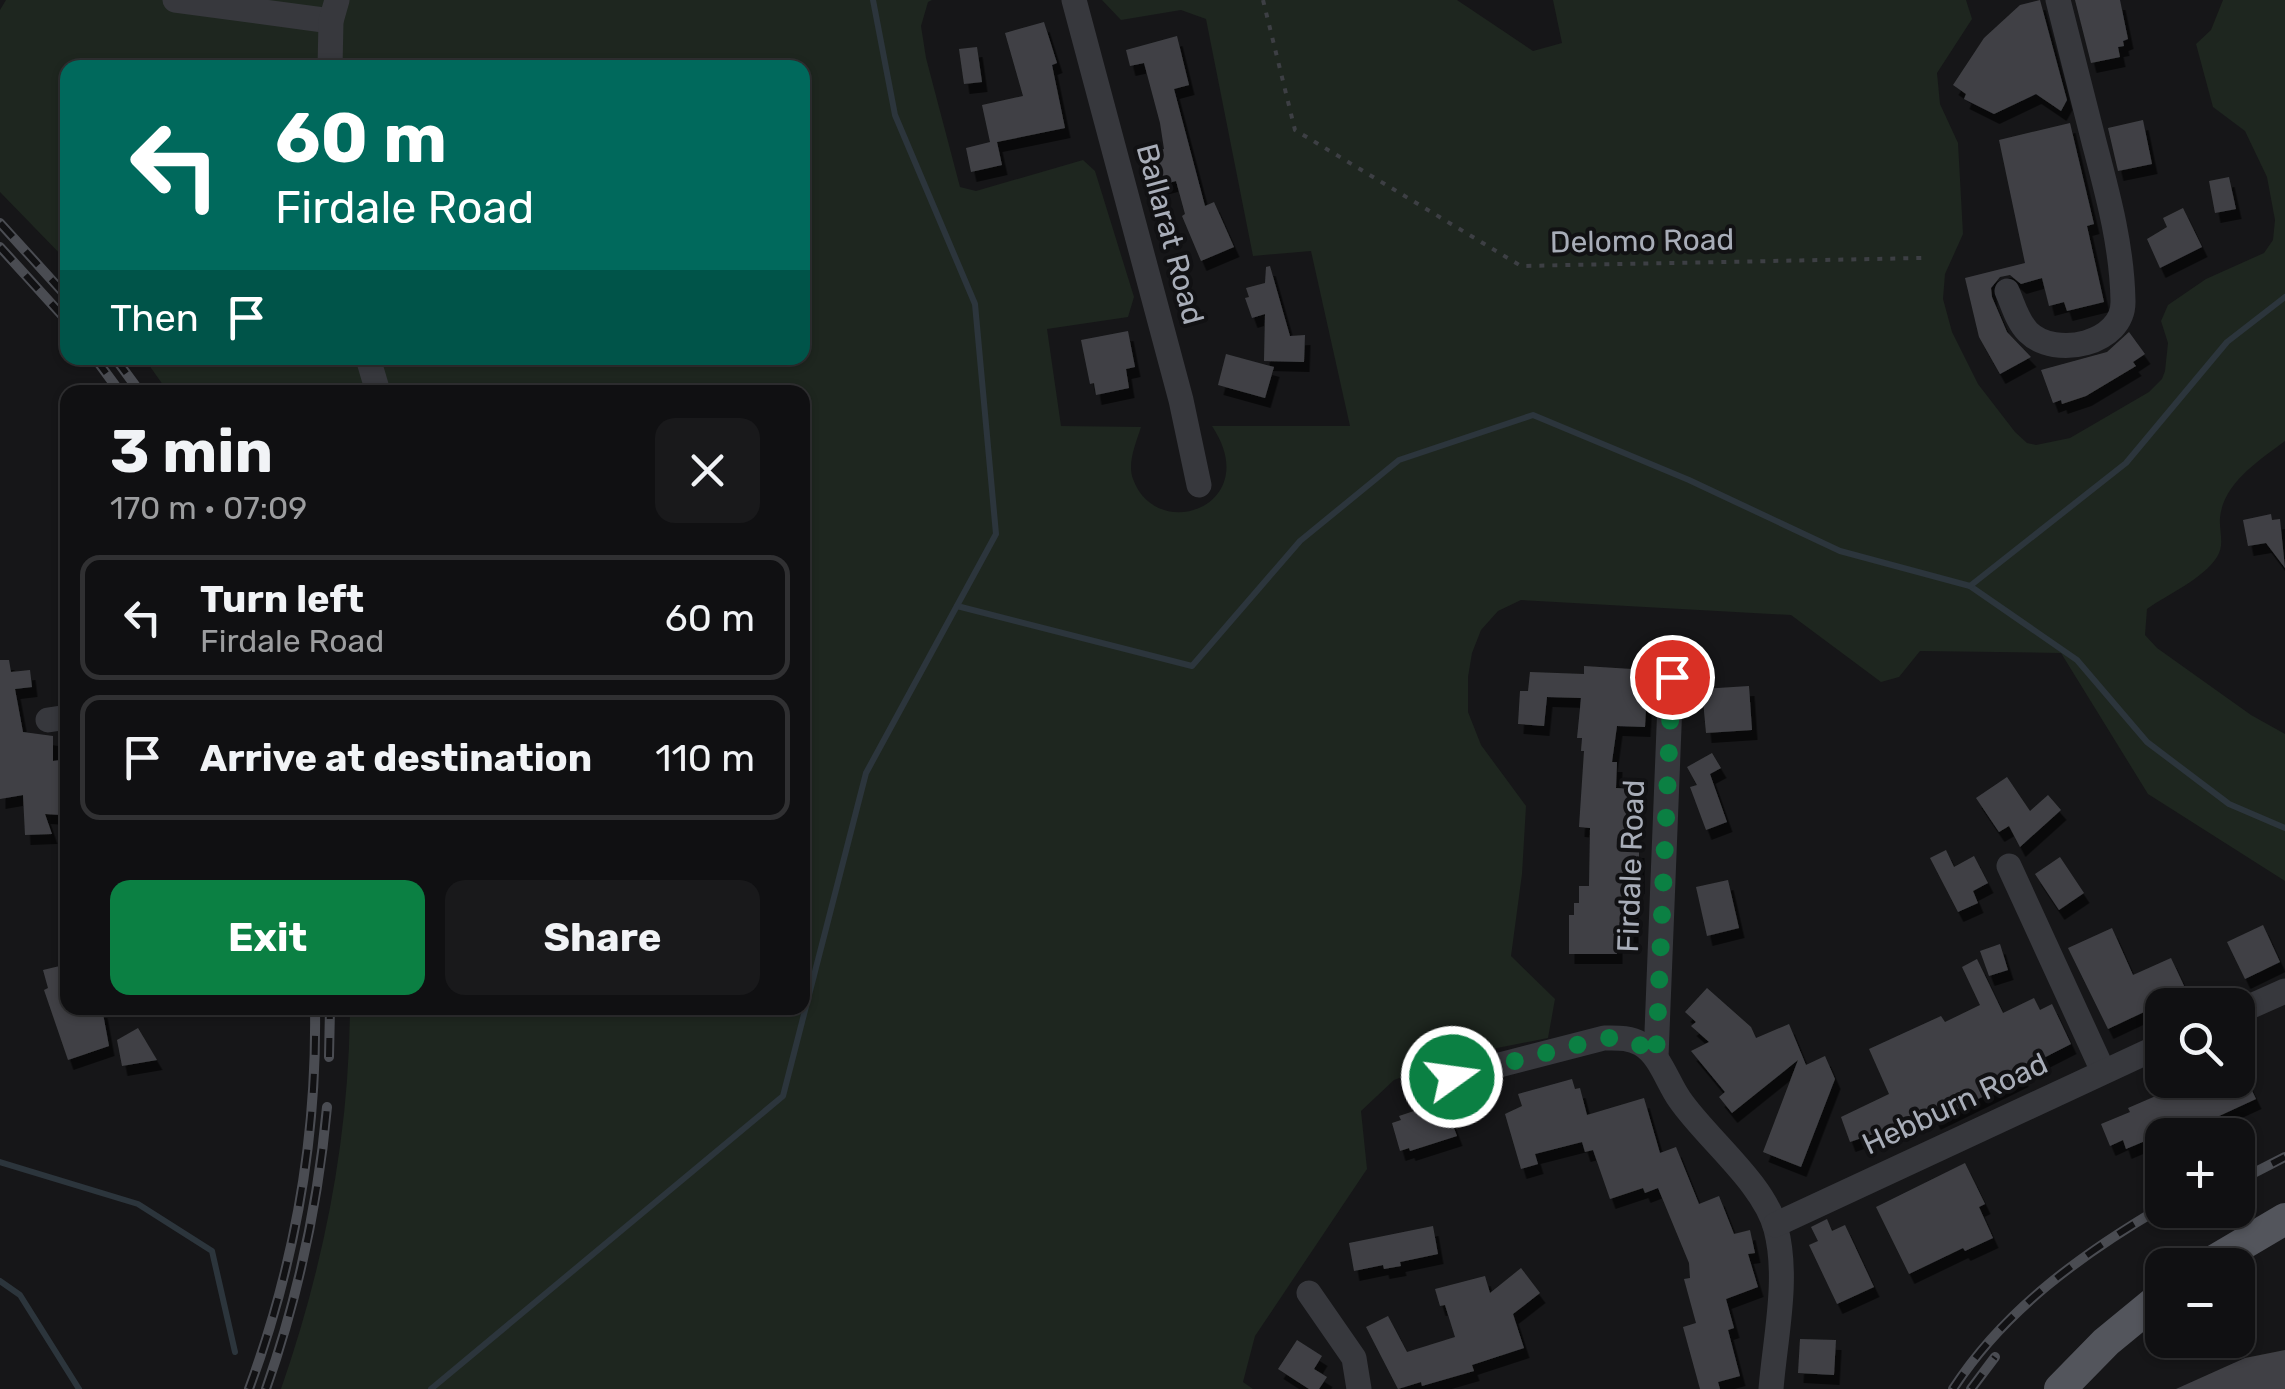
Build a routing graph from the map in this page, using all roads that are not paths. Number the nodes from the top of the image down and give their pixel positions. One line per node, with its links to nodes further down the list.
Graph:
1 (175, 0): 4 (street)
2 (1074, 0): 7 (street, Ballarat Road)
3 (2058, 0): 6 (street)
4 (334, 11): 5 (street)
5 (331, 60)
6 (2007, 291)
7 (1199, 485)
8 (1672, 677): 13 (street, Firdale Road)
9 (2009, 866): 14 (street)
10 (2285, 991): 11 (street)
11 (2255, 1004)
12 (2145, 1053): 14 (street, Hebburn Road)
13 (1656, 1057): 15 (street); 17 (street)
14 (2104, 1071): 17 (street, Hebburn Road)
15 (1452, 1077)
16 (2285, 1219): 18 (main road)
17 (1775, 1225): 22 (street)
18 (2236, 1248)
19 (1309, 1293): 21 (street)
20 (2145, 1310): 23 (main road)
21 (1359, 1389)
22 (1771, 1389)
23 (2060, 1389)

